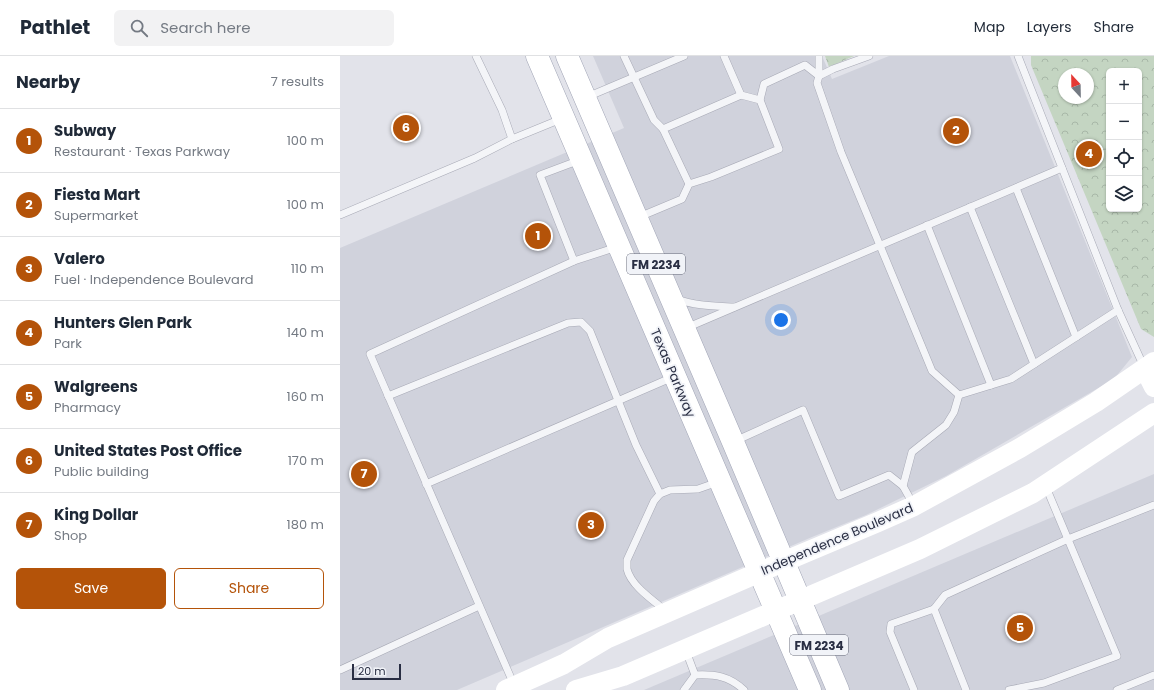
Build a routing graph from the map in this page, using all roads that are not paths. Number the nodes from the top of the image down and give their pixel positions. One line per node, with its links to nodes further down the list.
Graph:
1 (476, 56): 17 (lane)
2 (537, 56): 15 (main road, Texas Parkway / FM 2234)
3 (567, 56): 13 (main road, Texas Parkway / FM 2234)
4 (624, 56): 11 (lane)
5 (684, 56): 11 (lane)
6 (724, 56): 12 (lane)
7 (819, 56): 10 (lane)
8 (869, 56): 10 (lane)
9 (1018, 56): 19 (lane)
10 (819, 76): 14 (lane); 27 (lane)
11 (634, 77): 13 (lane); 16 (lane)
12 (741, 95): 14 (lane); 16 (lane)
13 (585, 98): 25 (main road, Texas Parkway / FM 2234)
14 (760, 100): 21 (lane)
15 (564, 118): 17 (lane); 18 (main road, Texas Parkway / FM 2234)
16 (663, 129): 21 (lane)
17 (512, 139): 24 (lane)
18 (582, 160): 20 (main road, Texas Parkway / FM 2234); 29 (lane)
19 (1062, 168): 22 (lane); 32 (lane)
20 (590, 179): 25 (main road); 28 (main road, Texas Parkway / FM 2234)
21 (689, 184): 25 (lane)
22 (1016, 188): 23 (lane); 34 (lane)
23 (970, 207): 26 (lane); 35 (lane)
24 (340, 215)
25 (637, 218): 30 (main road, Texas Parkway / FM 2234)
26 (927, 225): 27 (lane); 38 (lane)
27 (880, 245): 31 (lane); 40 (lane)
28 (618, 247): 29 (lane); 37 (main road, Texas Parkway / FM 2234)
29 (574, 261): 41 (lane)
30 (670, 296): 31 (lane); 33 (main road, Texas Parkway / FM 2234)
31 (736, 307): 33 (lane)
32 (1118, 310): 34 (lane); 36 (lane)
33 (684, 329): 44 (main road, Texas Parkway / FM 2234)
34 (1076, 337): 35 (lane)
35 (1034, 364): 38 (lane)
36 (1150, 366): 39 (main road); 51 (main road, Independence Boulevard)
37 (675, 376): 42 (lane); 45 (main road, Texas Parkway / FM 2234)
38 (991, 385): 40 (lane)
39 (1154, 387)
40 (959, 395): 48 (lane)
41 (388, 396): 42 (lane); 46 (lane)
42 (618, 400): 46 (lane); 49 (lane)
43 (1154, 413): 47 (main road)
44 (732, 442): 48 (lane); 53 (main road, Texas Parkway / FM 2234)
45 (720, 482): 49 (lane); 54 (main road, Texas Parkway / FM 2234)
46 (426, 484): 56 (lane)
47 (1045, 485): 52 (lane); 55 (main road)
48 (903, 486): 51 (lane)
49 (660, 494): 59 (lane)
50 (1154, 505): 52 (lane)
51 (914, 506): 53 (main road, Independence Boulevard)
52 (1068, 539): 57 (lane); 72 (lane)
53 (783, 562): 54 (main road, Independence Boulevard); 55 (main road, Texas Parkway / FM 2234)
54 (759, 573): 58 (main road, Texas Parkway / FM 2234); 59 (main road, Independence Boulevard)
55 (800, 600): 58 (main road); 69 (main road, Texas Parkway / FM 2234)
56 (479, 606): 61 (lane); 64 (lane)
57 (934, 609): 70 (lane); 71 (lane)
58 (775, 611): 60 (main road); 68 (main road, Texas Parkway / FM 2234)
59 (668, 613): 64 (main road, Independence Boulevard)
60 (686, 649): 63 (lane); 65 (main road)
61 (340, 670)
62 (1154, 674): 73 (lane)
63 (695, 675): 66 (lane); 67 (lane)
64 (513, 689)
65 (576, 690)
66 (684, 690)
67 (744, 690)
68 (810, 690)
69 (838, 690)
70 (914, 690)
71 (966, 690)
72 (1009, 690)
73 (1116, 690)

